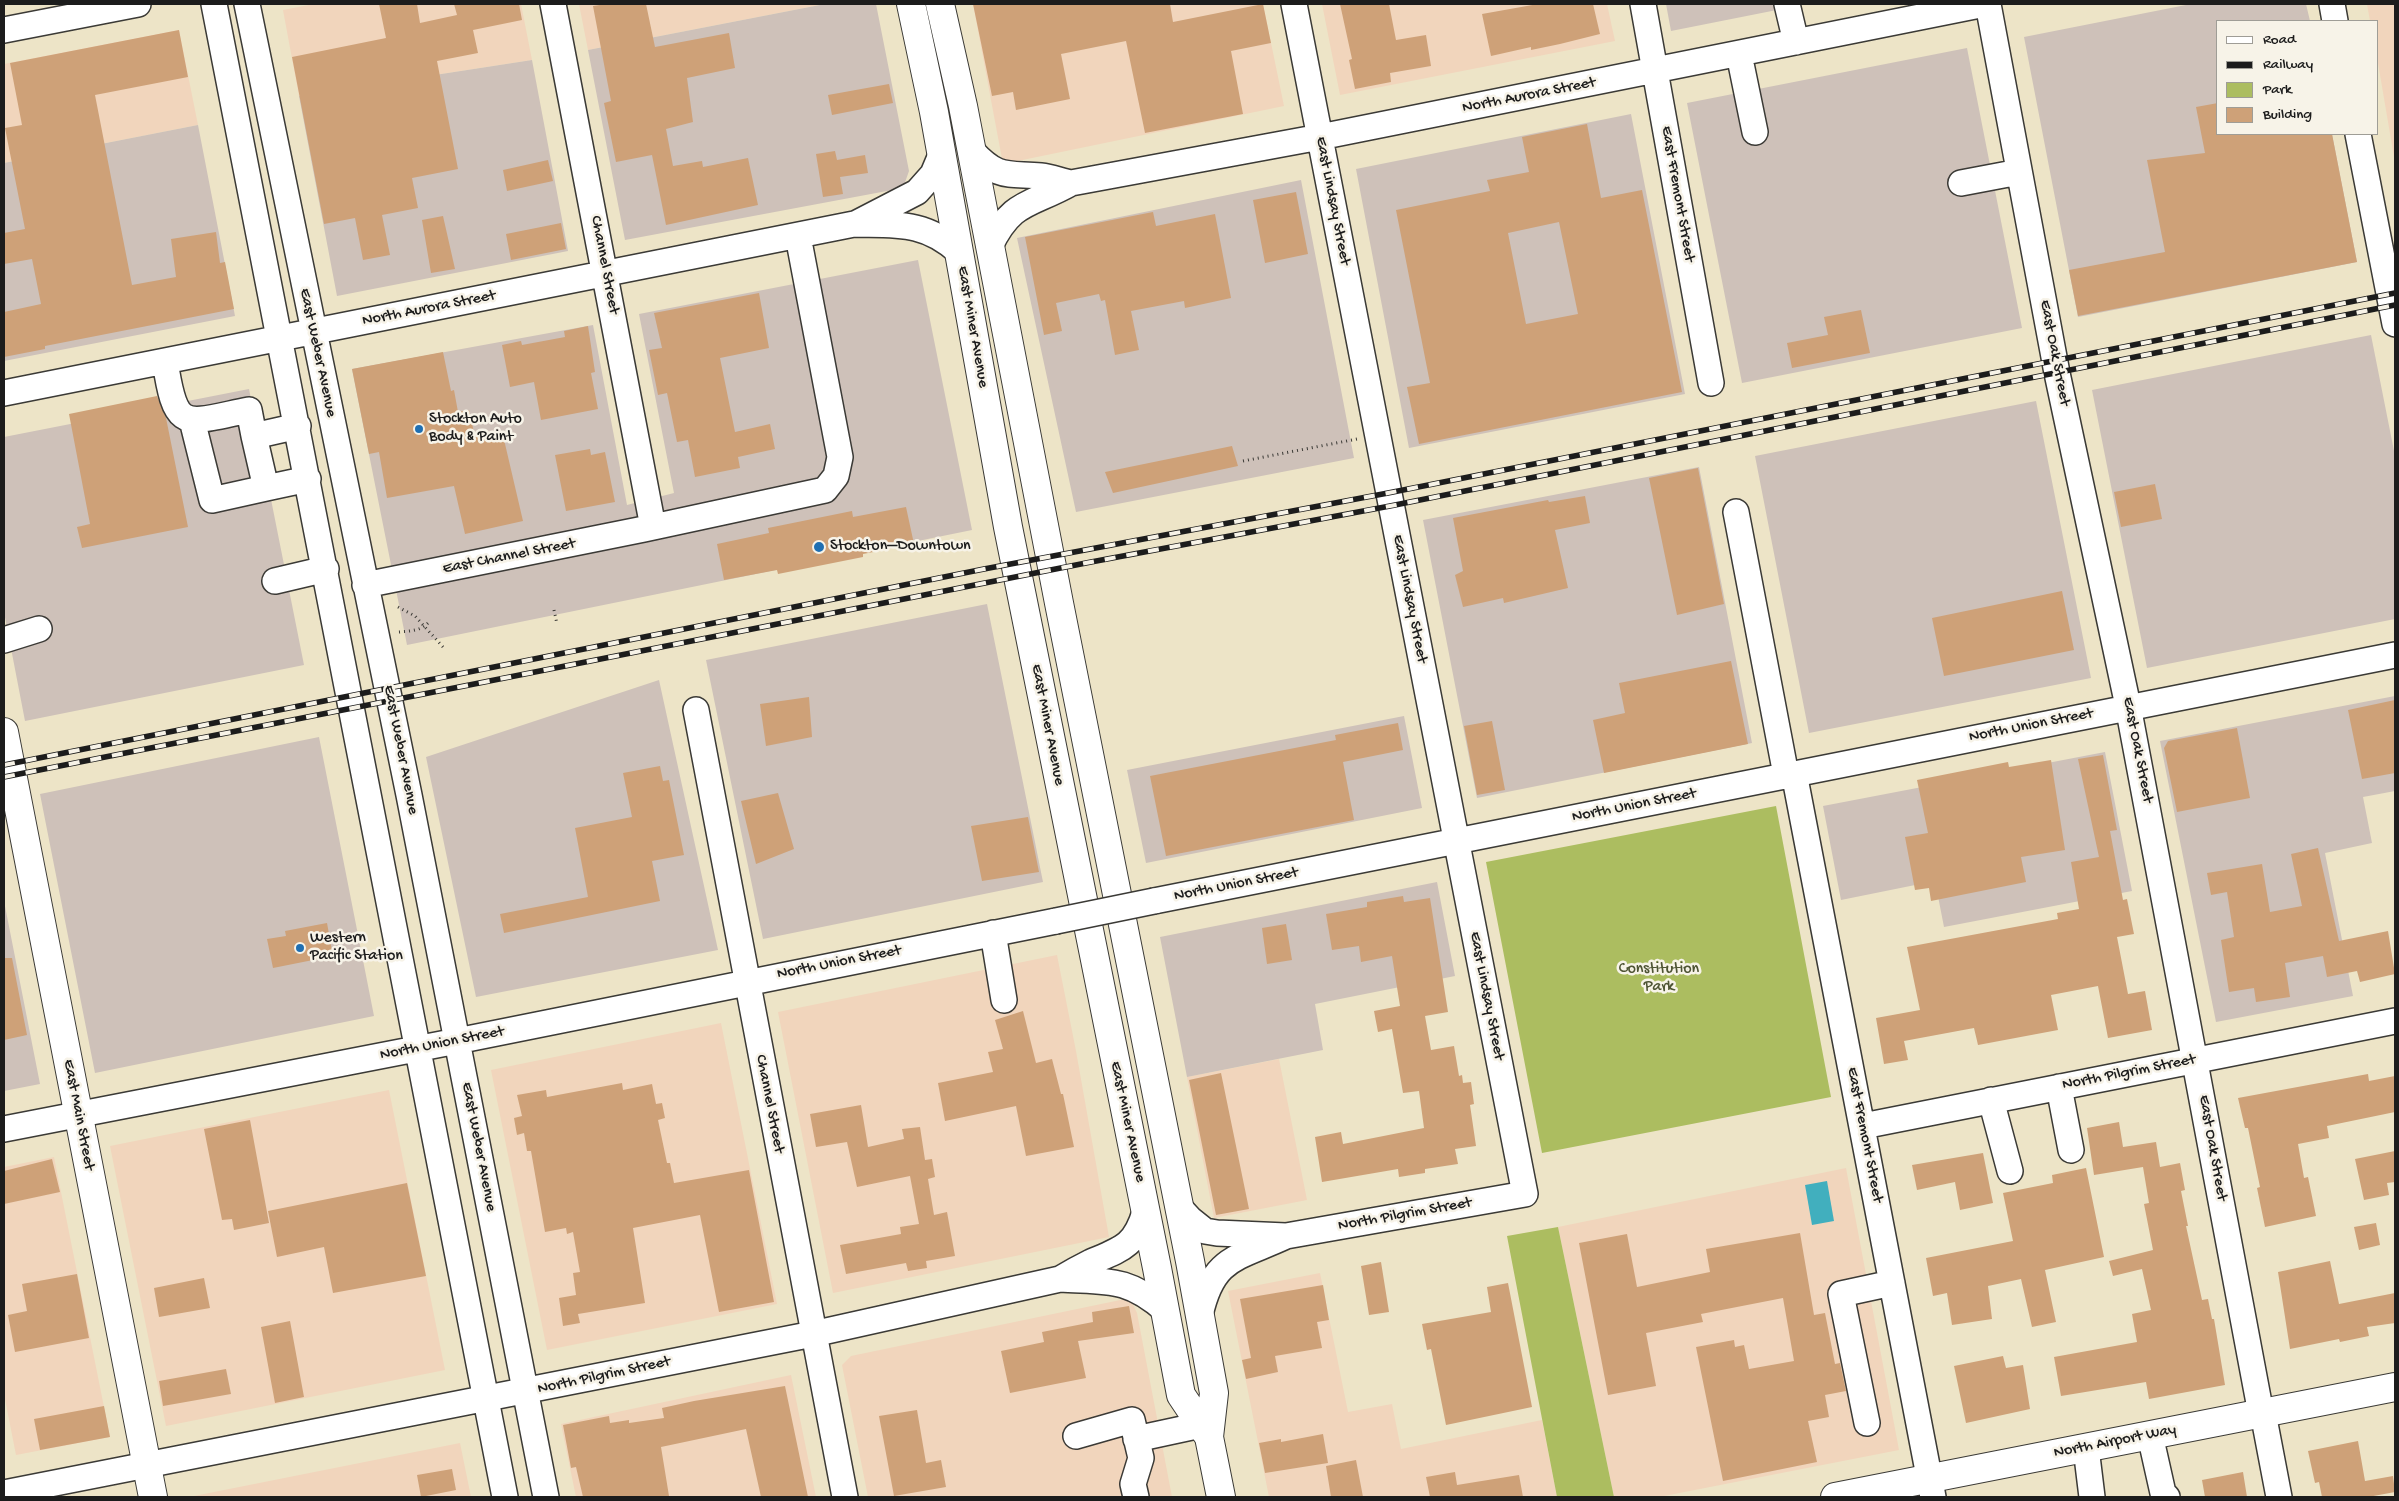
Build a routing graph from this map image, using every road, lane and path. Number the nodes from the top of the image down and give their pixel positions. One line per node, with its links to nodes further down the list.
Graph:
1 (138, 4): 13 (street)
2 (214, 4): 32 (street, East Weber Avenue)
3 (247, 4): 31 (street, East Weber Avenue)
4 (553, 4): 29 (street, Channel Street)
5 (911, 4): 21 (main road, East Miner Avenue)
6 (940, 4): 20 (main road, East Miner Avenue)
7 (1294, 4): 19 (street, East Lindsay Street)
8 (1643, 4): 16 (street, East Fremont Street)
9 (1787, 4): 14 (street)
10 (1987, 4): 14 (street, North Aurora Street); 22 (street, East Oak Street)
11 (2332, 4): 12 (street)
12 (2335, 20)
13 (4, 30)
14 (1796, 42): 15 (street, North Aurora Street)
15 (1739, 54): 16 (street, North Aurora Street); 17 (street)
16 (1655, 70): 19 (street, North Aurora Street); 34 (street, East Fremont Street)
17 (1755, 132)
18 (2358, 135): 30 (street)
19 (1320, 137): 24 (street, North Aurora Street); 38 (street, East Lindsay Street)
20 (972, 151): 24 (street, North Aurora Street); 27 (main road, East Miner Avenue)
21 (941, 155): 25 (street, North Aurora Street); 28 (main road, East Miner Avenue)
22 (2019, 172): 23 (street); 58 (street, East Oak Street)
23 (1961, 183)
24 (1071, 184): 27 (street, North Aurora Street)
25 (854, 224): 26 (street, North Aurora Street); 28 (street, North Aurora Street)
26 (798, 236): 29 (street, North Aurora Street); 44 (street, East Channel Street)
27 (990, 246): 78 (main road, East Miner Avenue)
28 (959, 252): 79 (main road, East Miner Avenue)
29 (606, 273): 31 (street, North Aurora Street); 44 (street, Channel Street)
30 (2395, 324)
31 (313, 332): 32 (street, North Aurora Street); 47 (street, East Weber Avenue)
32 (281, 338): 33 (street, North Aurora Street); 37 (street, East Weber Avenue)
33 (165, 361): 35 (street, North Aurora Street); 36 (street)
34 (1712, 383)
35 (4, 393)
36 (192, 420): 39 (street); 42 (street)
37 (298, 426): 39 (street); 41 (street, East Weber Avenue)
38 (1377, 434): 40 (path); 62 (street, East Lindsay Street)
39 (254, 436): 42 (street)
40 (1243, 461)
41 (308, 479): 42 (street); 45 (street, East Weber Avenue)
42 (266, 488)
43 (1736, 512): 61 (street, East Fremont Street)
44 (653, 527): 47 (street, East Channel Street)
45 (326, 570): 46 (street); 68 (street, East Weber Avenue)
46 (275, 581)
47 (365, 585): 67 (street, East Weber Avenue)
48 (398, 607): 52 (path)
49 (554, 610): 51 (path)
50 (429, 622): 52 (path)
51 (557, 624)
52 (424, 627): 54 (path); 56 (path)
53 (39, 629): 55 (street)
54 (398, 632)
55 (4, 640)
56 (443, 647)
57 (2395, 655): 58 (street, North Union Street)
58 (2128, 706): 61 (street, North Union Street); 69 (street, East Oak Street)
59 (696, 710): 64 (street, Channel Street)
60 (4, 732): 72 (main road, East Main Street)
61 (1790, 774): 62 (street, North Union Street); 73 (street, East Fremont Street)
62 (1456, 841): 63 (street, North Union Street, bridge); 77 (street, East Lindsay Street)
63 (993, 933): 64 (street, North Union Street); 65 (street)
64 (746, 982): 67 (street, North Union Street); 85 (street, Channel Street)
65 (1004, 1000)
66 (2395, 1021): 69 (street, North Pilgrim Street)
67 (458, 1041): 68 (street, North Union Street); 87 (street, East Weber Avenue)
68 (418, 1049): 72 (street, North Union Street); 88 (street, East Weber Avenue)
69 (2196, 1059): 70 (street, North Pilgrim Street); 89 (street, East Oak Street)
70 (2059, 1087): 71 (street, North Pilgrim Street); 75 (street)
71 (1991, 1100): 73 (street, North Pilgrim Street); 76 (street)
72 (78, 1114): 74 (street, North Union Street); 96 (main road, East Main Street)
73 (1862, 1126): 82 (street, East Fremont Street)
74 (4, 1128)
75 (2071, 1150)
76 (2010, 1172)
77 (1525, 1194): 80 (street, North Pilgrim Street)
78 (1179, 1206): 80 (street, North Pilgrim Street); 84 (main road, East Miner Avenue)
79 (1145, 1212): 81 (street, North Pilgrim Street); 83 (main road, East Miner Avenue)
80 (1286, 1236): 84 (street, North Pilgrim Street)
81 (1060, 1278): 83 (street, North Pilgrim Street); 85 (street, North Pilgrim Street)
82 (1892, 1283): 90 (street); 97 (street, East Fremont Street)
83 (1165, 1310): 91 (main road, East Miner Avenue)
84 (1200, 1315): 91 (main road, East Miner Avenue)
85 (813, 1334): 87 (street, North Pilgrim Street); 102 (street, Channel Street)
86 (2395, 1387): 89 (main road, North Airport Way)
87 (525, 1392): 88 (street, North Pilgrim Street); 101 (street, East Weber Avenue)
88 (486, 1400): 96 (street, North Pilgrim Street); 100 (street, East Weber Avenue)
89 (2263, 1413): 92 (main road, North Airport Way); 108 (street, East Oak Street)
90 (1867, 1422)
91 (1205, 1431): 94 (street); 104 (main road, East Miner Avenue)
92 (2150, 1435): 95 (main road, North Airport Way); 107 (street)
93 (1076, 1436): 94 (street)
94 (1136, 1439): 103 (street)
95 (2086, 1448): 97 (main road, North Airport Way); 106 (street)
96 (148, 1466): 98 (street, North Pilgrim Street); 99 (main road, East Main Street)
97 (1931, 1488): 105 (main road, North Airport Way)
98 (4, 1494)
99 (153, 1497)
100 (505, 1497)
101 (546, 1497)
102 (845, 1497)
103 (1136, 1497)
104 (1221, 1497)
105 (1835, 1497)
106 (2092, 1497)
107 (2167, 1497)
108 (2279, 1497)

